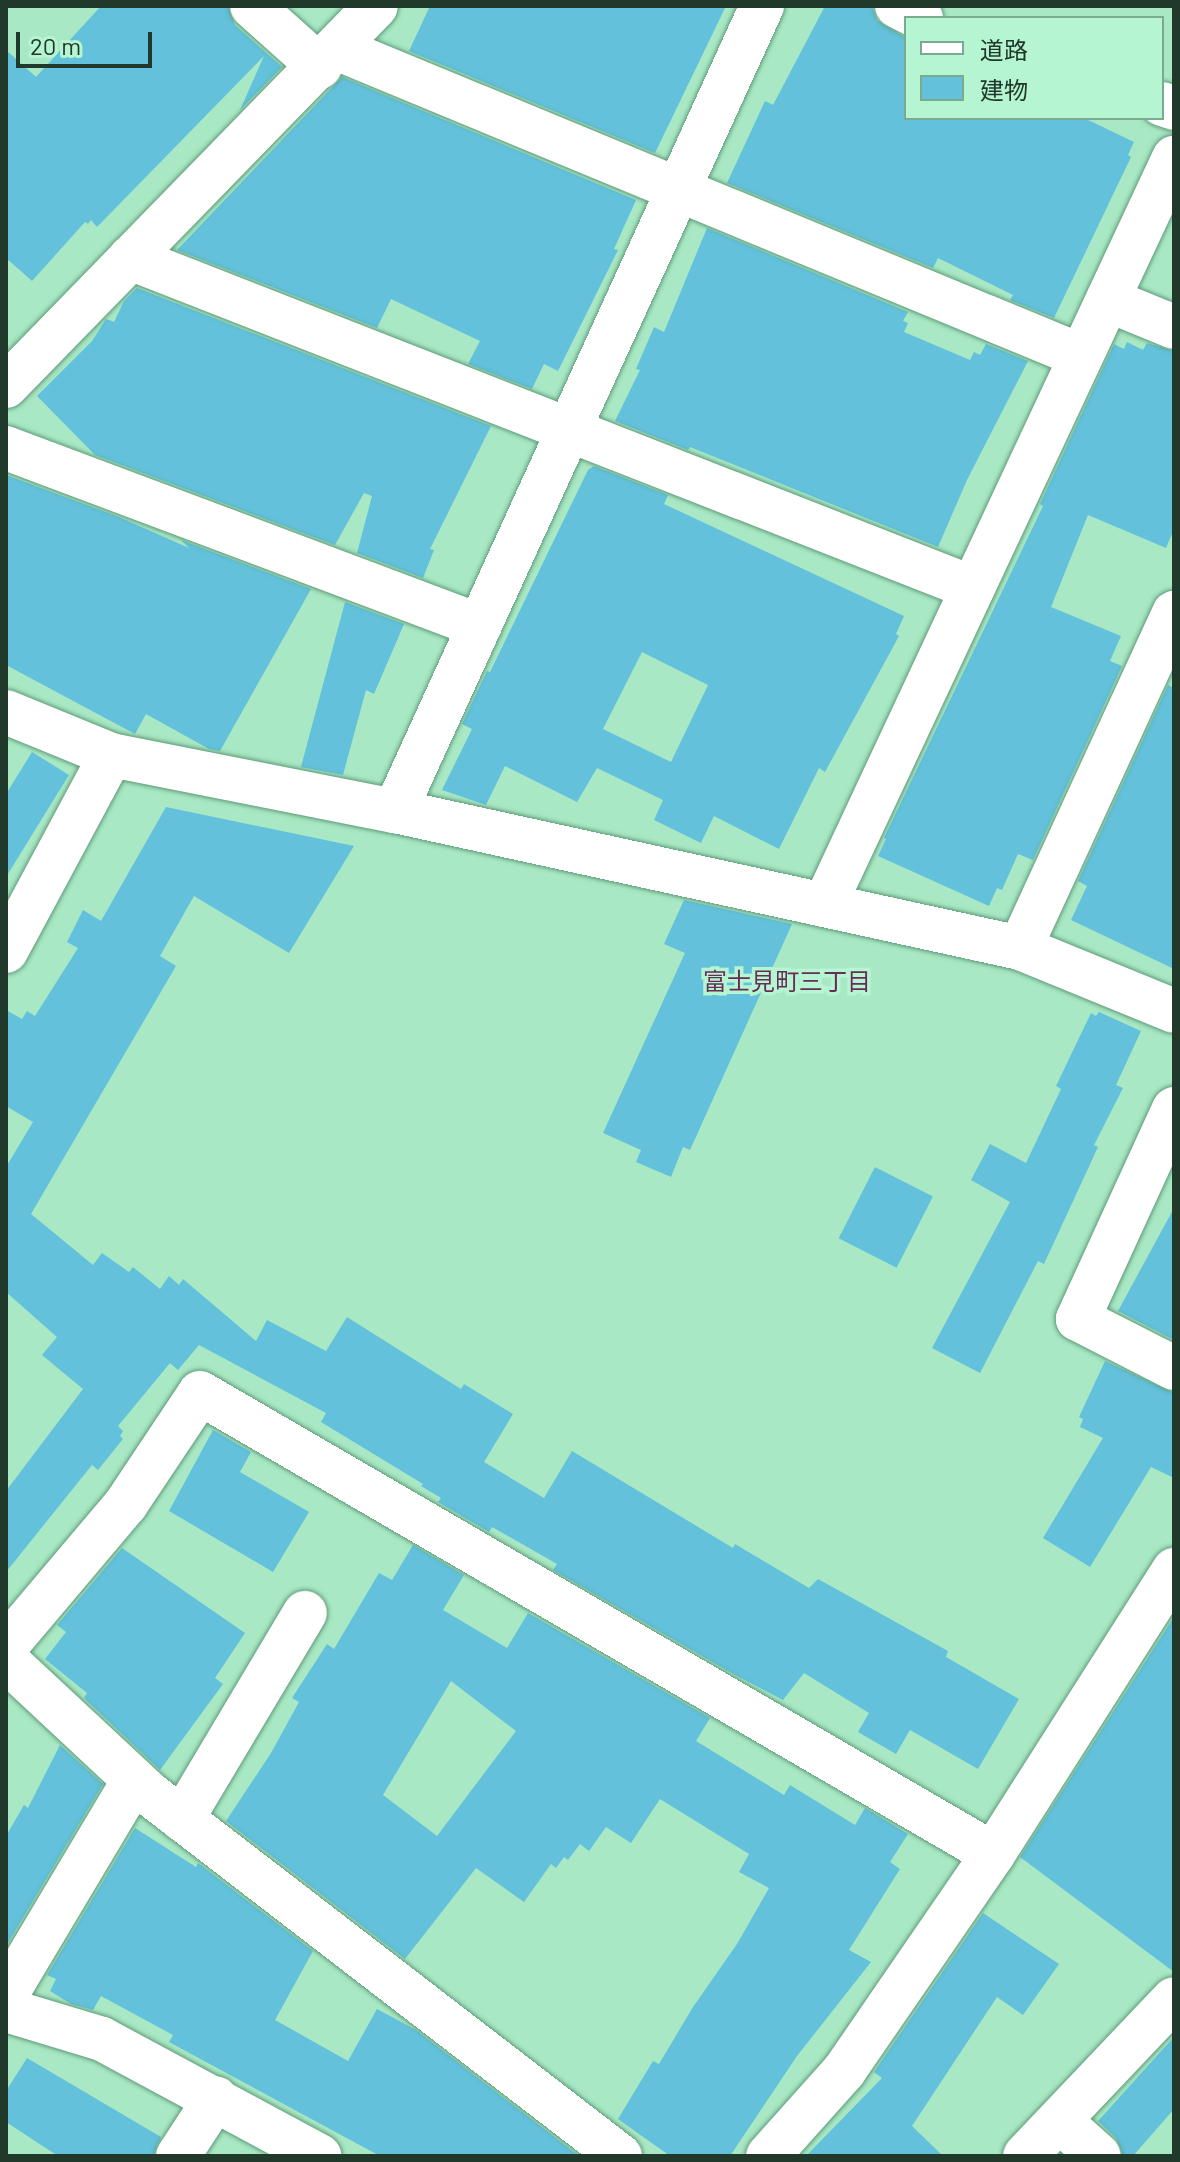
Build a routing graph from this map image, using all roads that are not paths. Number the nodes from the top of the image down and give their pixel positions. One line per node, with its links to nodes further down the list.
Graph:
1 (252, 6): 4 (street)
2 (376, 6): 4 (street)
3 (762, 6): 6 (street)
4 (328, 58): 6 (street); 7 (street)
5 (1174, 158): 8 (street)
6 (679, 187): 10 (street); 12 (street)
7 (130, 258): 11 (street); 12 (street)
8 (1108, 300): 9 (street); 10 (street)
9 (1174, 327)
10 (1081, 356): 14 (street)
11 (6, 386)
12 (569, 430): 14 (street); 16 (street)
13 (6, 448): 16 (street)
14 (973, 588): 20 (street)
15 (1174, 613): 21 (street)
16 (480, 626): 19 (street)
17 (6, 712): 18 (street)
18 (111, 755): 19 (street); 22 (street)
19 (395, 811): 20 (street)
20 (825, 904): 21 (street)
21 (1020, 948): 23 (street)
22 (6, 951)
23 (1174, 1011)
24 (1174, 1109): 25 (street)
25 (1174, 1368)
26 (1174, 1570): 32 (street)
27 (305, 1613): 31 (street)
28 (6, 1646): 32 (street)
29 (6, 1660): 30 (street)
30 (134, 1780): 31 (street); 34 (street)
31 (182, 1819): 39 (street)
32 (993, 1854): 40 (street)
33 (1174, 1999): 36 (street)
34 (10, 2013): 35 (street)
35 (216, 2098): 37 (street); 38 (street)
36 (1060, 2121): 41 (street); 42 (street)
37 (178, 2156)
38 (319, 2156)
39 (620, 2156)
40 (768, 2156)
41 (1025, 2156)
42 (1099, 2156)

